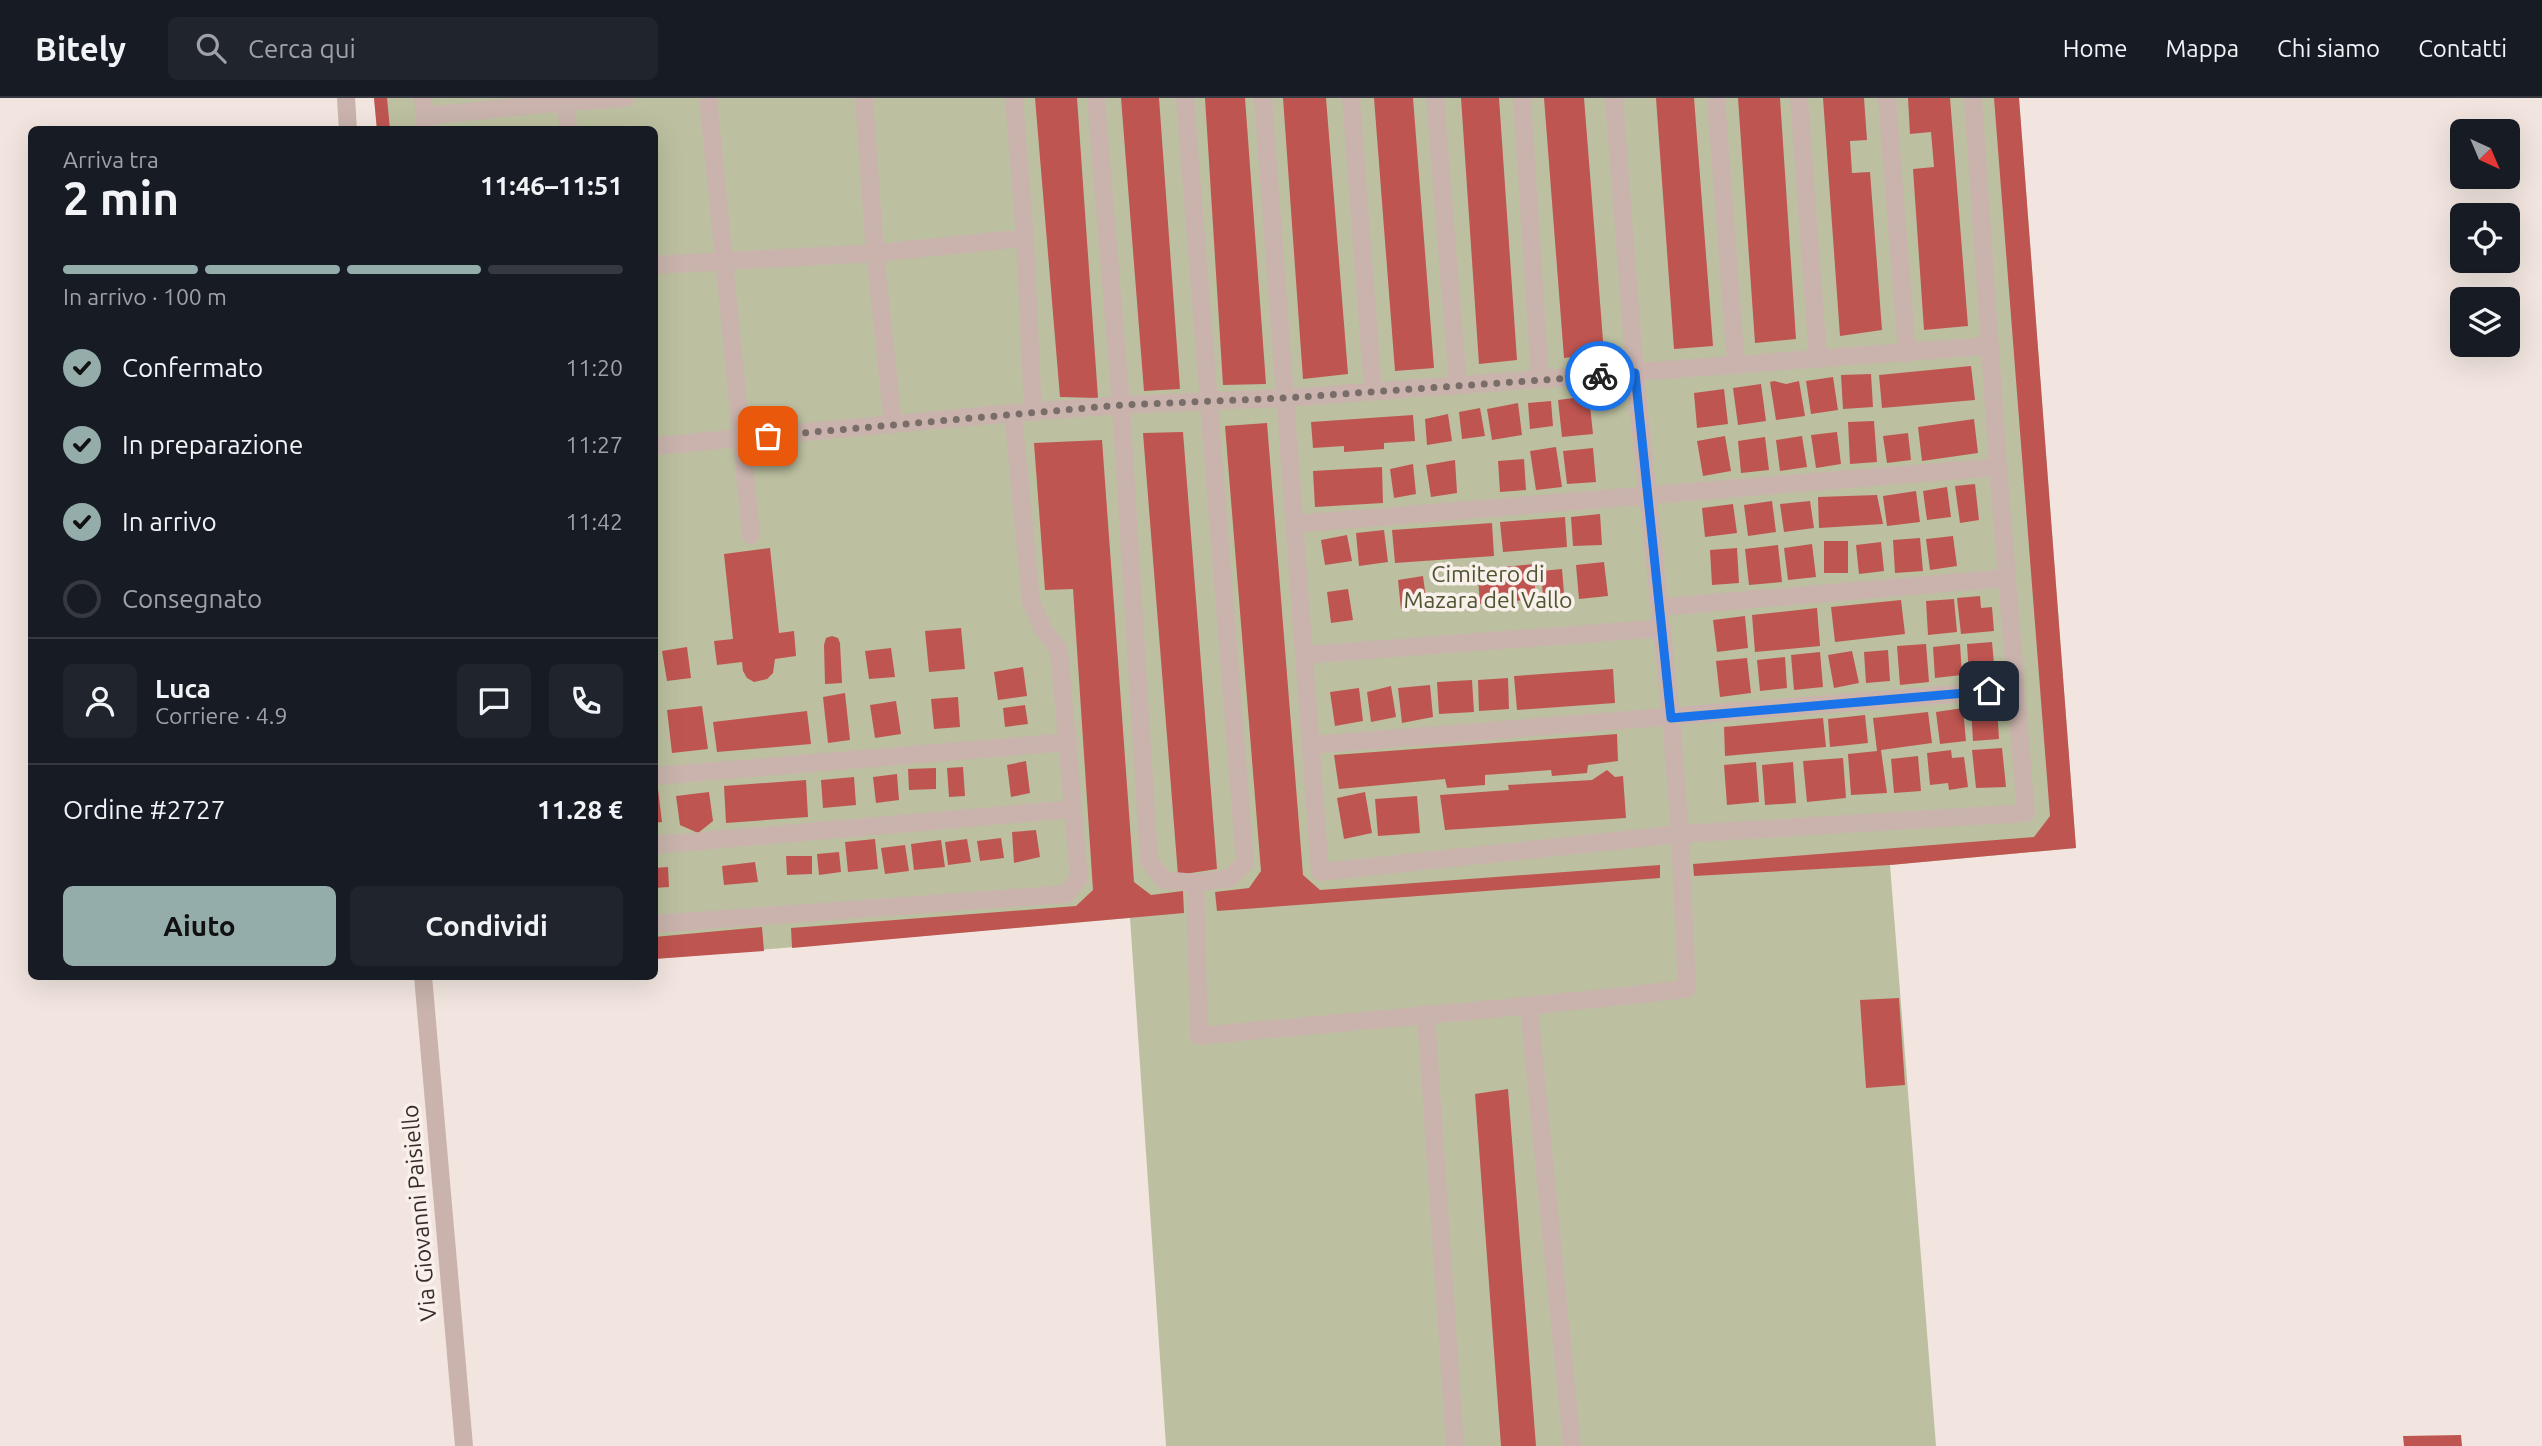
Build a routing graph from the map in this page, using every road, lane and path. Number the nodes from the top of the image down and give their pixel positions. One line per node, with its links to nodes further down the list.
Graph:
1 (346, 98): 20 (street)
2 (423, 98): 19 (street)
3 (625, 98): 18 (street)
4 (708, 98): 24 (street)
5 (864, 98): 23 (street)
6 (1014, 98): 22 (street)
7 (1096, 98): 36 (street)
8 (1185, 98): 35 (street)
9 (1263, 98): 34 (street)
10 (1351, 98): 33 (street)
11 (1435, 98): 32 (street)
12 (1521, 98): 31 (street)
13 (1614, 98): 30 (street)
14 (1716, 98): 29 (street)
15 (1799, 98): 28 (street)
16 (1887, 98): 27 (street)
17 (1973, 98): 26 (street)
18 (566, 100): 19 (street); 21 (street)
19 (425, 123)
20 (348, 126)
21 (568, 126)
22 (1025, 238): 23 (street); 37 (street)
23 (875, 253): 24 (street); 39 (street)
24 (725, 261): 25 (street); 40 (street)
25 (658, 265)
26 (1989, 346): 27 (street); 42 (street)
27 (1907, 353): 28 (street)
28 (1818, 359): 29 (street)
29 (1736, 366): 30 (street)
30 (1635, 373): 31 (street); 43 (street)
31 (1541, 379): 32 (street)
32 (1458, 385): 33 (street)
33 (1373, 391): 34 (street)
34 (1285, 398): 35 (street); 44 (street)
35 (1208, 401): 36 (street); 58 (street)
36 (1121, 405): 37 (street); 58 (street)
37 (1033, 412): 38 (street)
38 (1013, 413): 39 (street); 52 (street)
39 (893, 424): 40 (street)
40 (743, 439): 41 (street); 45 (street)
41 (658, 446)
42 (1998, 467): 43 (street); 46 (street)
43 (1649, 496): 44 (street); 47 (street)
44 (1294, 524): 49 (street)
45 (751, 535)
46 (2007, 578): 47 (street); 50 (street)
47 (1661, 607): 48 (street)
48 (1663, 628): 49 (street); 51 (street)
49 (1304, 656): 53 (street)
50 (2016, 689): 51 (street); 56 (street)
51 (1671, 718): 53 (street); 56 (street)
52 (1068, 742): 54 (street); 55 (street)
53 (1311, 745): 56 (street)
54 (658, 776)
55 (1073, 808): 57 (street); 59 (street)
56 (1680, 834): 61 (street)
57 (658, 845)
58 (1195, 883): 62 (street)
59 (658, 923)
60 (423, 980): 63 (street, Via Giovanni Paisiello)
61 (1529, 1007): 62 (street); 65 (street)
62 (1426, 1014): 64 (street)
63 (464, 1446)
64 (1455, 1446)
65 (1572, 1446)

